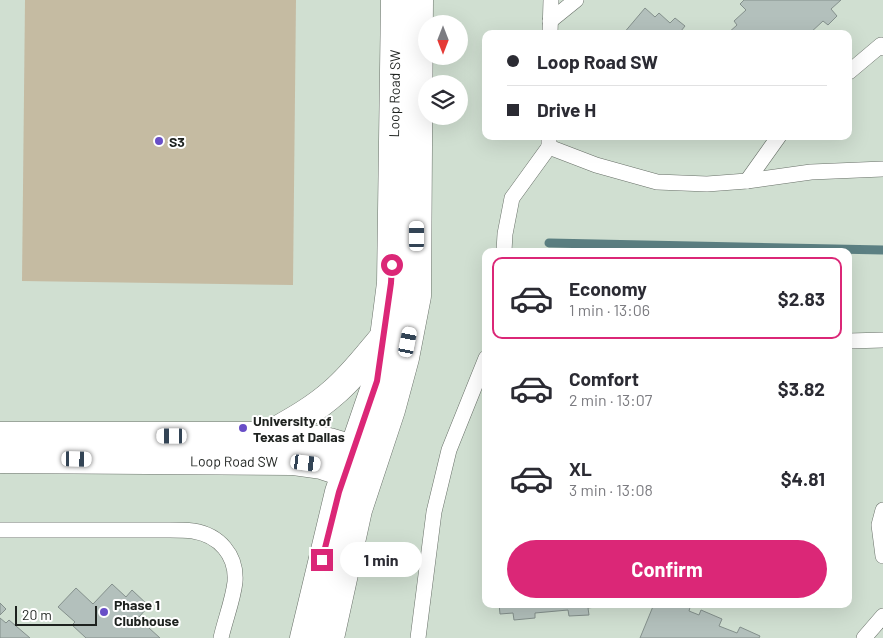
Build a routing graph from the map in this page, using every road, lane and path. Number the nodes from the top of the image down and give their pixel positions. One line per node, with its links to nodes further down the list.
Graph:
1 (395, 0): 13 (street, Loop Road SW)
2 (419, 0): 20 (street, Loop Road SW)
3 (551, 0): 5 (lane)
4 (576, 0): 5 (lane)
5 (550, 28)
6 (883, 48): 7 (lane)
7 (852, 69)
8 (776, 140): 11 (lane)
9 (549, 142): 11 (lane); 12 (lane)
10 (883, 169): 11 (lane)
11 (747, 181)
12 (504, 248)
13 (384, 337): 18 (street, Loop Road SW); 20 (street, Loop Road SW)
14 (883, 340): 15 (lane)
15 (852, 341)
16 (482, 368): 28 (lane)
17 (0, 436): 18 (street, Loop Road SW)
18 (267, 436): 20 (street, Loop Road SW)
19 (0, 459): 20 (street, Loop Road SW)
20 (360, 464): 26 (street); 27 (street)
21 (883, 510): 23 (lane)
22 (0, 530): 25 (lane)
23 (883, 556)
24 (883, 616): 29 (lane)
25 (221, 638)
26 (304, 638)
27 (330, 638)
28 (418, 638)
29 (864, 638)

